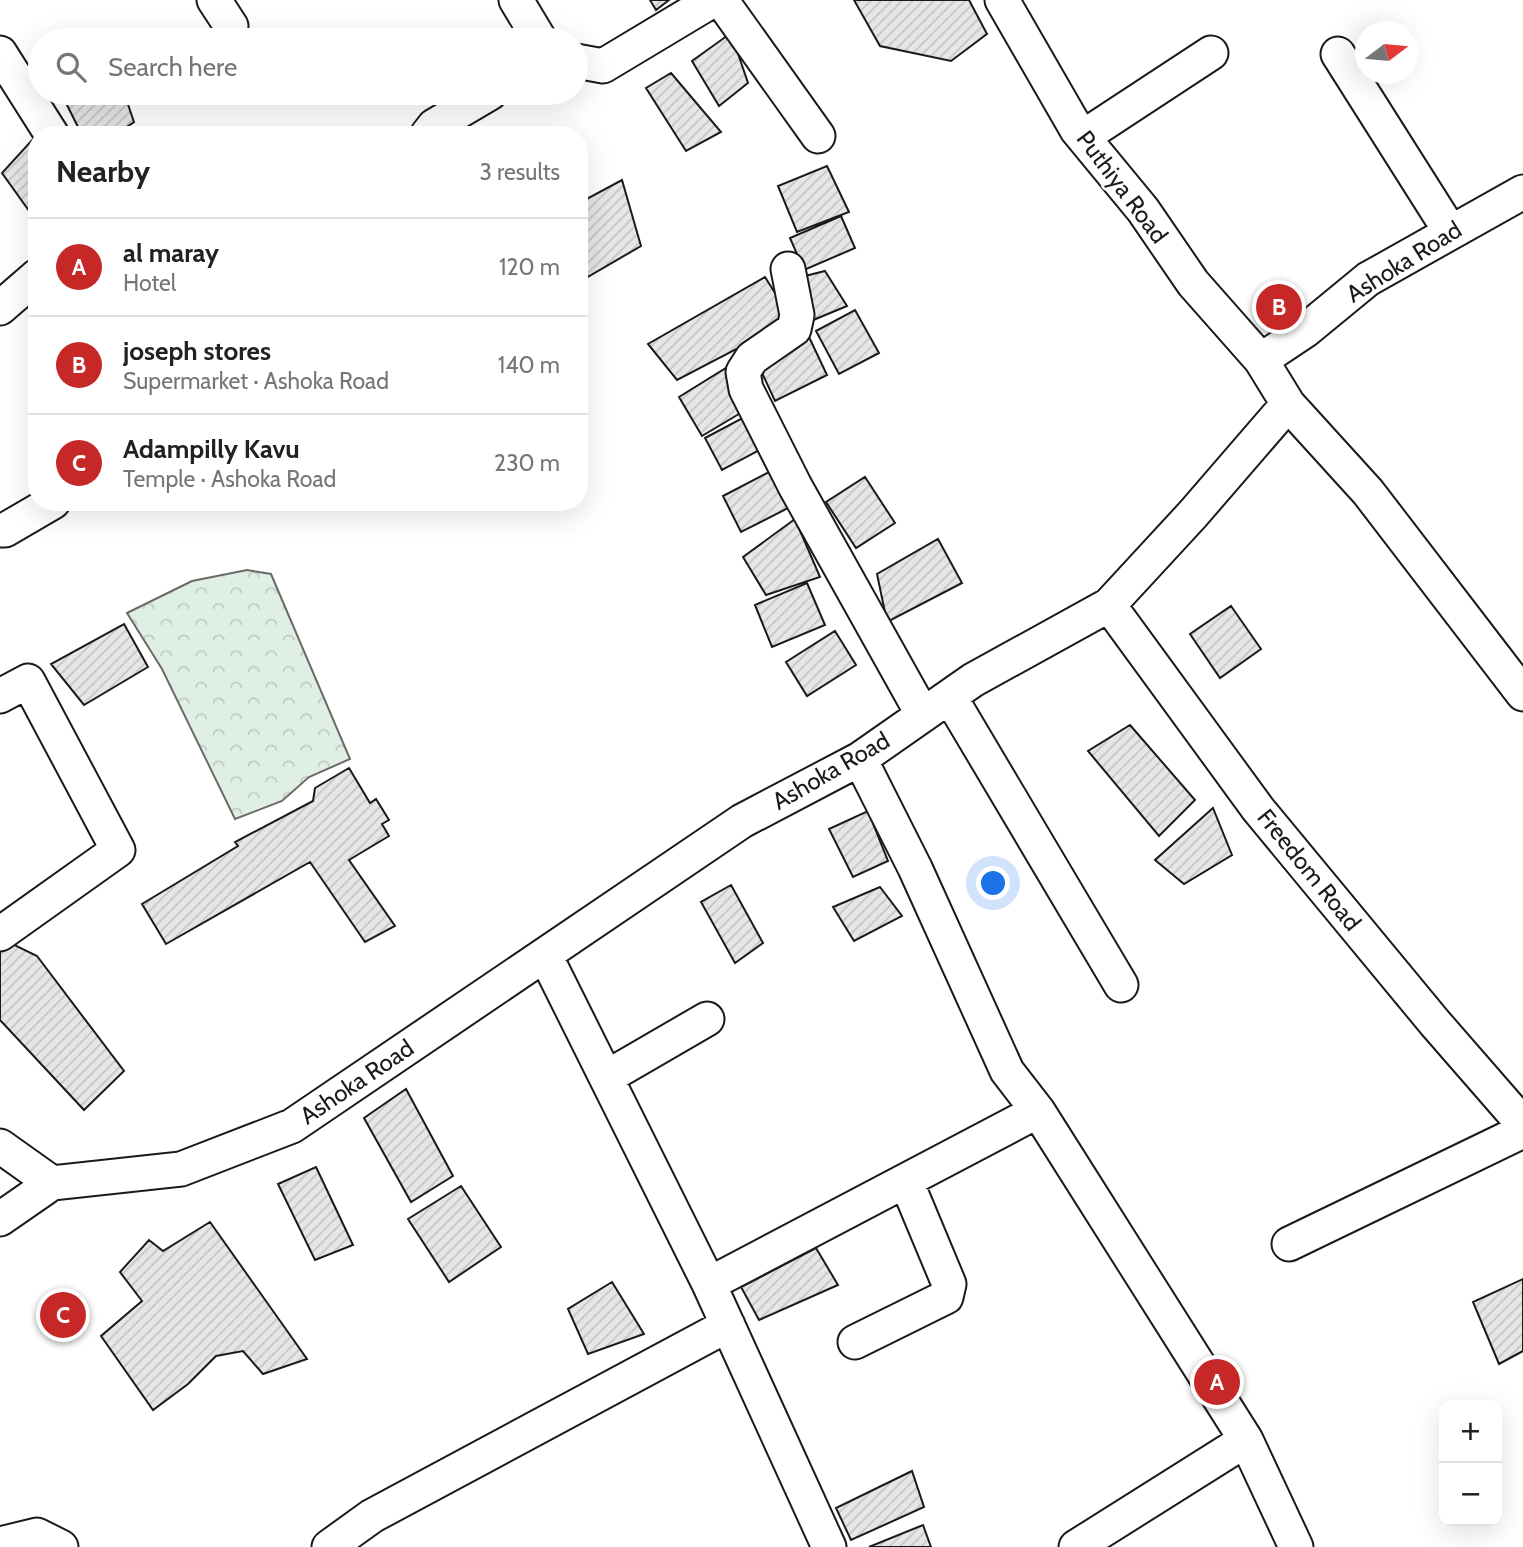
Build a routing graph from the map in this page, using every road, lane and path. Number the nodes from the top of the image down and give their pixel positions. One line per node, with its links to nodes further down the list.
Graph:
1 (516, 0): 5 (street)
2 (713, 0): 9 (street)
3 (721, 0): 15 (street)
4 (1002, 0): 16 (street, Puthiya Road)
5 (533, 28)
6 (0, 53): 10 (street)
7 (1211, 53): 16 (street)
8 (1338, 54): 18 (street)
9 (588, 63)
10 (28, 97)
11 (33, 105): 13 (street)
12 (470, 105): 14 (street)
13 (46, 126)
14 (434, 126)
15 (818, 136)
16 (1083, 137): 22 (street, Puthiya Road)
17 (1523, 192): 18 (street, Ashoka Road)
18 (1450, 231): 22 (street, Ashoka Road)
19 (788, 269): 29 (street)
20 (28, 284): 21 (street)
21 (0, 308)
22 (1261, 360): 23 (street)
23 (1287, 404): 26 (street, Ashoka Road); 27 (street)
24 (38, 511): 25 (street)
25 (0, 530)
26 (1109, 605): 29 (street, Ashoka Road); 37 (street, Freedom Road)
27 (1523, 694)
28 (0, 696): 31 (street)
29 (937, 706): 30 (street, Ashoka Road); 33 (street)
30 (860, 759): 32 (street, Ashoka Road); 36 (street)
31 (0, 933)
32 (545, 955): 35 (street); 41 (street, Ashoka Road)
33 (1121, 985)
34 (707, 1019): 35 (street)
35 (607, 1077): 44 (street)
36 (1038, 1111): 40 (street); 47 (street)
37 (1523, 1124)
38 (1523, 1131): 43 (street)
39 (0, 1146): 41 (street)
40 (906, 1181): 44 (street); 46 (street)
41 (52, 1183): 42 (street, Ashoka Road)
42 (0, 1219)
43 (1289, 1244)
44 (709, 1284): 45 (street)
45 (728, 1325): 50 (street); 51 (street)
46 (855, 1342)
47 (1246, 1440): 52 (street); 53 (street)
48 (0, 1545): 49 (street)
49 (61, 1547)
50 (329, 1547)
51 (829, 1547)
52 (1076, 1547)
53 (1296, 1547)

